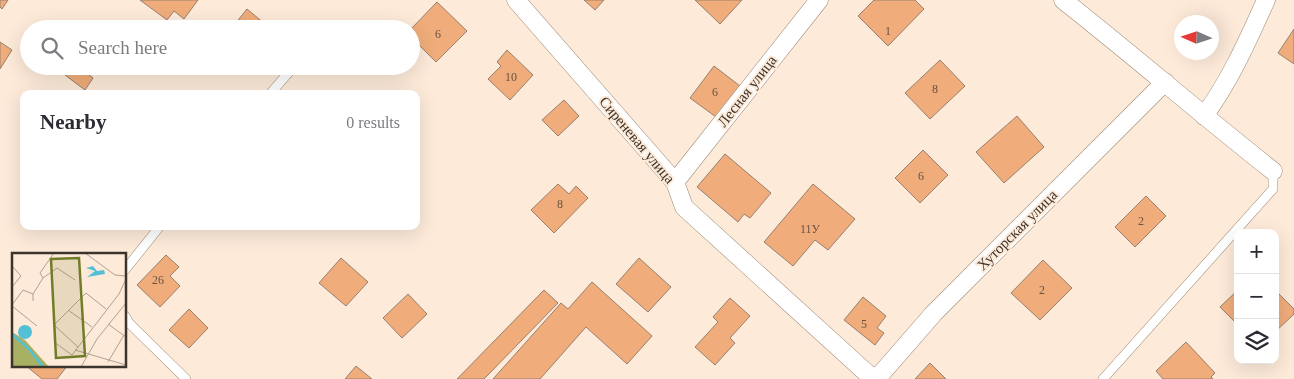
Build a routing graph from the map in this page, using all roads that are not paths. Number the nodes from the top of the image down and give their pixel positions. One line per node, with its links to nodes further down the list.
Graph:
1 (516, 0): 10 (street, Сиреневая улица)
2 (819, 0): 10 (street, Лесная улица)
3 (1063, 0): 6 (street)
4 (1266, 0): 8 (street)
5 (286, 75): 7 (lane)
6 (1165, 82): 8 (street); 14 (street, Хуторская улица)
7 (273, 90)
8 (1204, 116): 9 (street)
9 (1273, 171): 16 (lane)
10 (675, 182): 14 (street, Сиреневая улица)
11 (157, 230): 12 (lane)
12 (126, 269)
13 (126, 318): 15 (lane)
14 (871, 377)
15 (186, 379)
16 (1103, 379)

